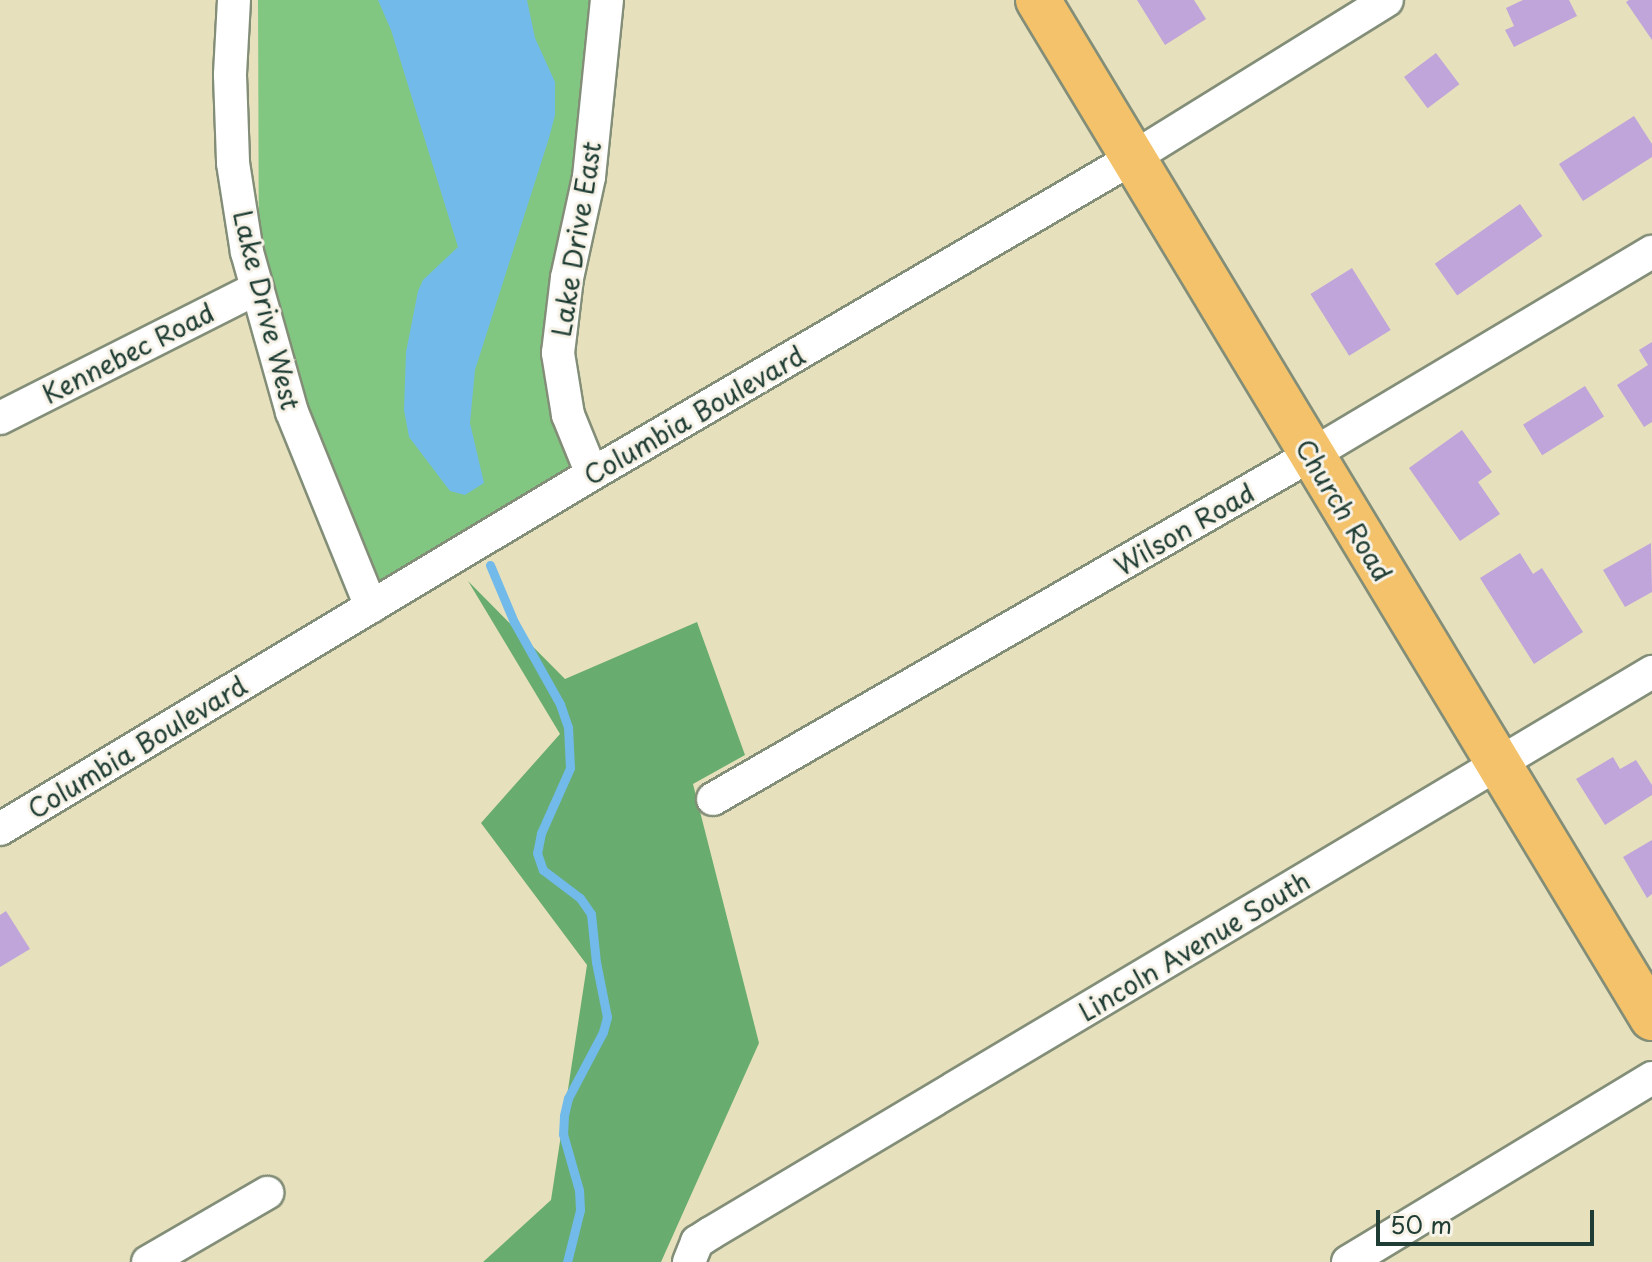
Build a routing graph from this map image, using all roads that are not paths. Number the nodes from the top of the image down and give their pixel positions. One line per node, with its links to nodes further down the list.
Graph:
1 (234, 0): 7 (street, Lake Drive West)
2 (607, 0): 10 (street, Lake Drive East)
3 (1038, 0): 5 (main road, Church Road)
4 (1387, 0): 5 (street, Columbia Boulevard)
5 (1131, 159): 9 (main road, Church Road); 10 (street, Columbia Boulevard)
6 (1652, 252): 9 (street, Wilson Road)
7 (257, 288): 8 (street, Kennebec Road); 11 (street, Lake Drive West)
8 (0, 418)
9 (1311, 455): 13 (main road, Church Road); 14 (street, Wilson Road)
10 (592, 474): 11 (street, Columbia Boulevard)
11 (371, 607): 15 (street, Columbia Boulevard)
12 (1652, 672): 13 (street, Lincoln Avenue South)
13 (1497, 765): 16 (main road, Church Road); 20 (street, Lincoln Avenue South)
14 (713, 799)
15 (0, 829)
16 (1652, 1018)
17 (1652, 1078): 21 (street)
18 (267, 1193): 19 (street)
19 (148, 1262)
20 (689, 1262)
21 (1348, 1262)

